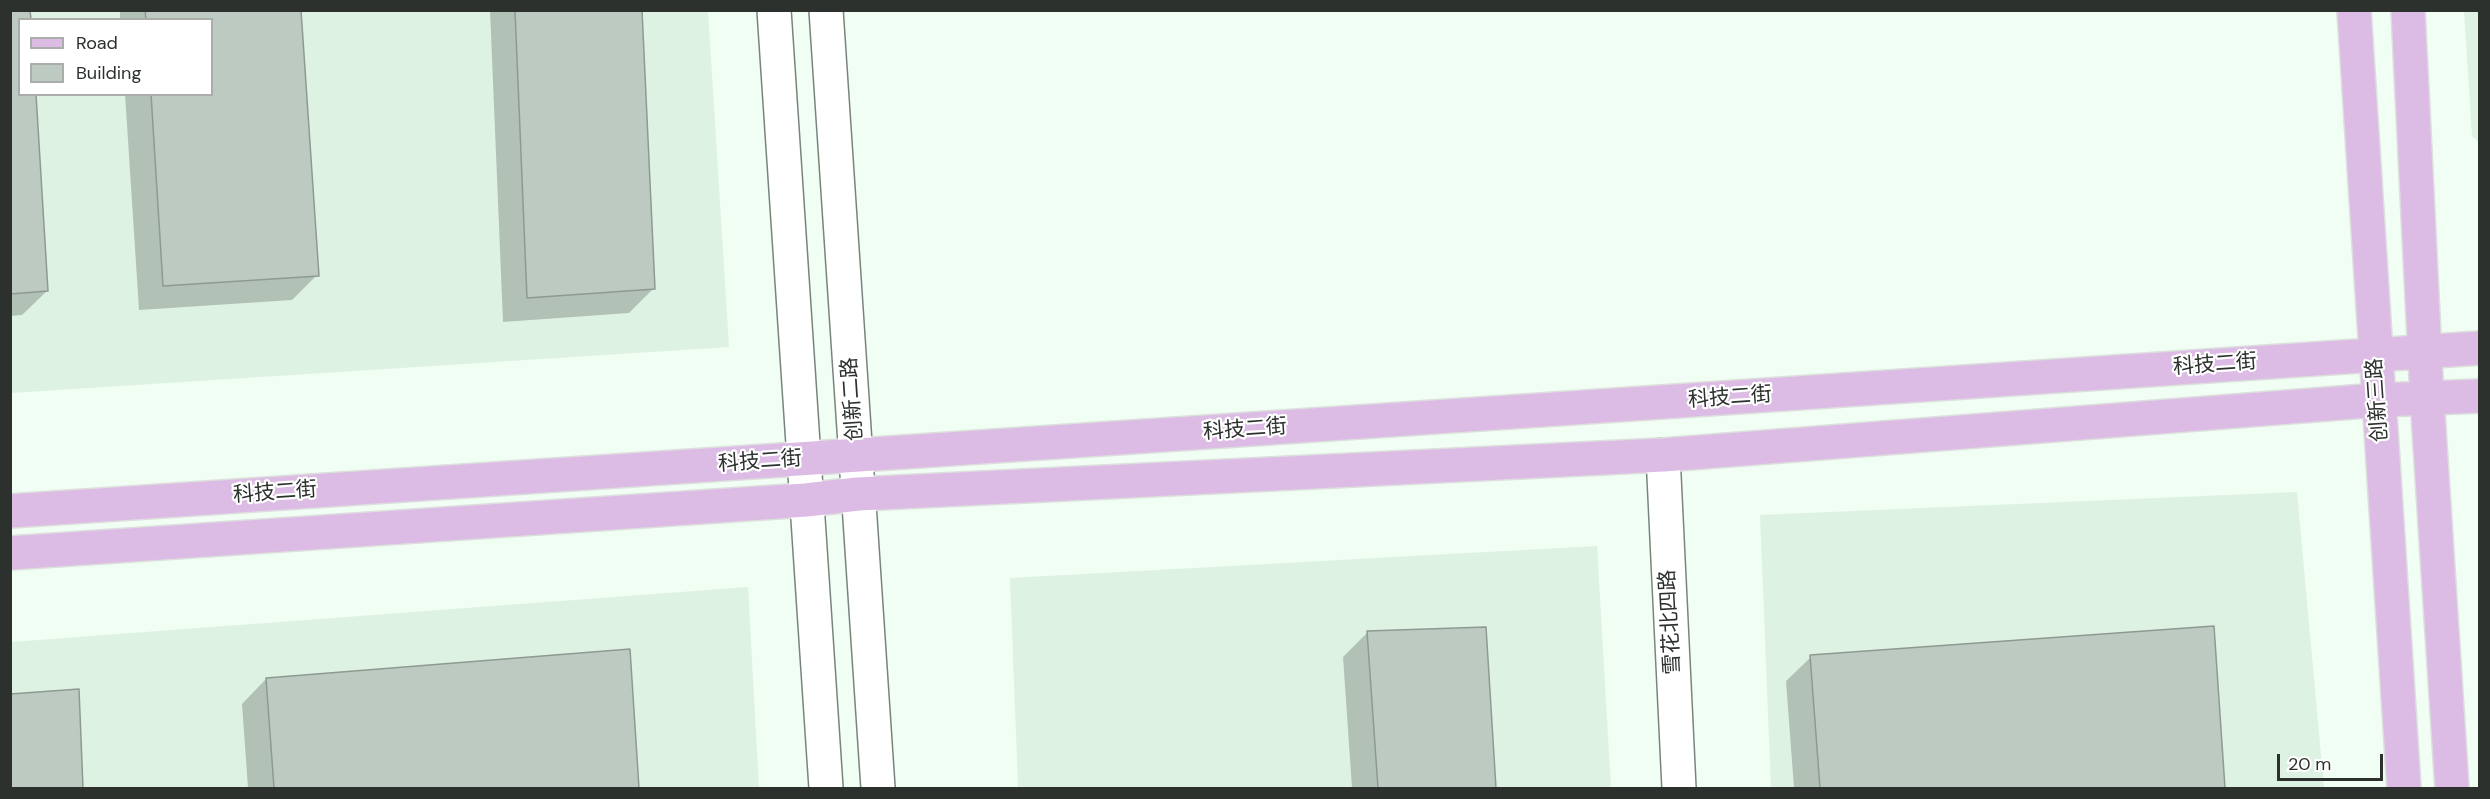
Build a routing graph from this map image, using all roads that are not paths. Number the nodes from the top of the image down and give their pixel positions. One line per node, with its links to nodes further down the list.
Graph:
1 (774, 10): 13 (street)
2 (826, 10): 12 (street, 创新二路)
3 (2354, 10): 7 (main road, 创新三路)
4 (2408, 10): 6 (main road)
5 (2480, 348): 6 (main road, 科技二街)
6 (2426, 351): 7 (main road, 科技二街); 9 (main road)
7 (2375, 355): 10 (main road, 创新三路); 12 (main road, 科技二街)
8 (2480, 396): 9 (main road, 科技二街)
9 (2427, 398): 10 (main road, 科技二街); 22 (main road)
10 (2379, 400): 11 (main road, 科技二街); 21 (main road, 创新三路)
11 (1663, 454): 14 (main road, 科技二街); 20 (street, 雪花北四路)
12 (856, 456): 13 (main road, 科技二街); 14 (street, 创新二路)
13 (804, 459): 15 (street); 16 (main road, 科技二街)
14 (858, 494): 15 (main road, 科技二街); 19 (street, 创新二路)
15 (806, 500): 17 (main road, 科技二街); 18 (street)
16 (10, 511)
17 (10, 553)
18 (826, 789)
19 (878, 789)
20 (1679, 789)
21 (2404, 789)
22 (2452, 789)

